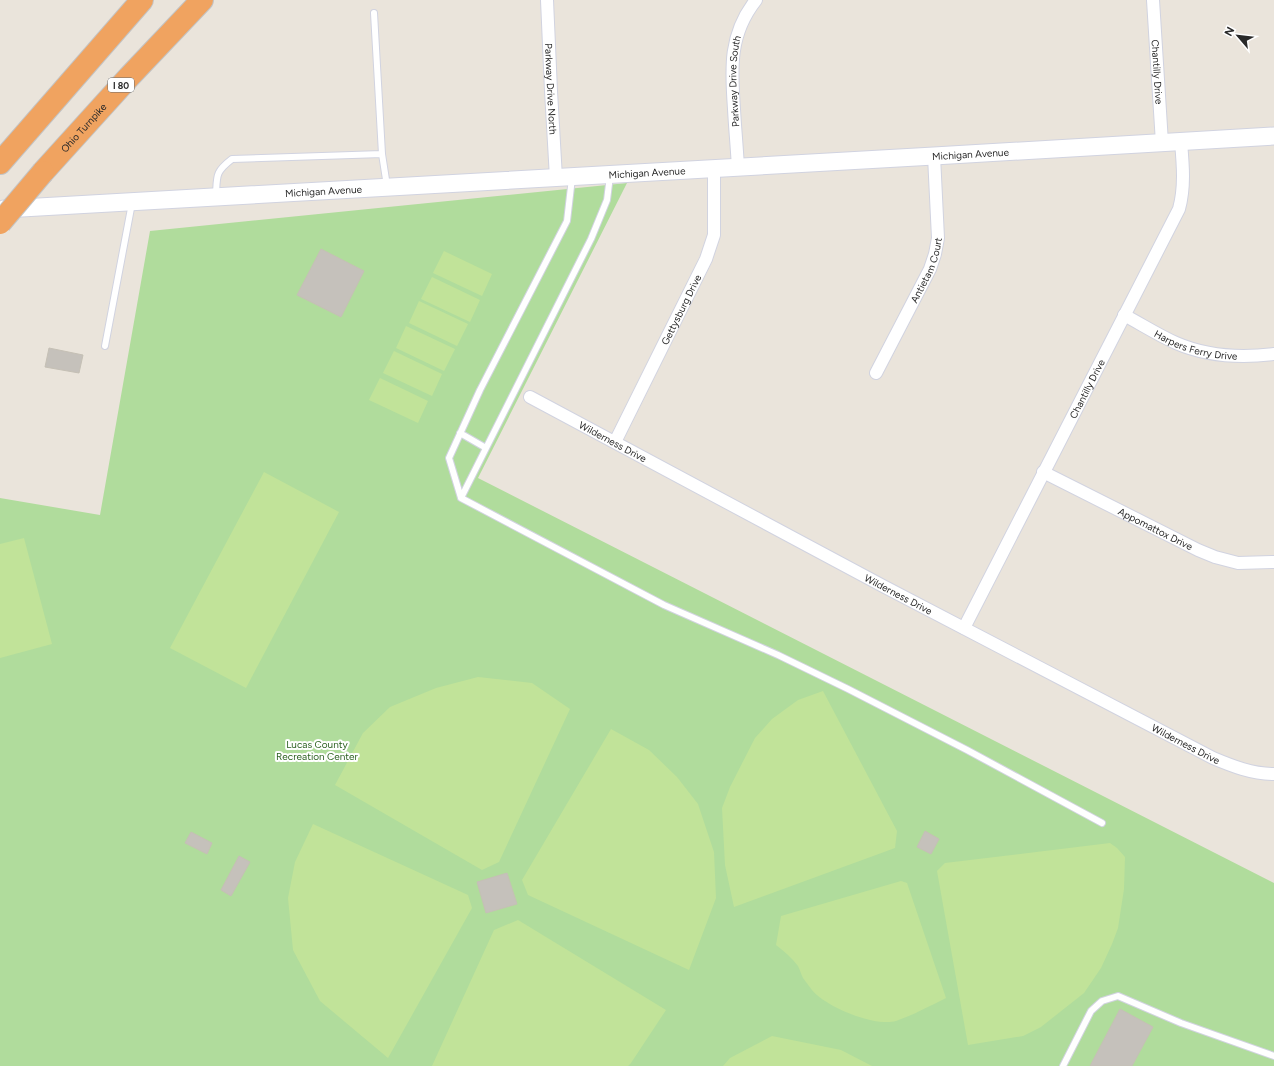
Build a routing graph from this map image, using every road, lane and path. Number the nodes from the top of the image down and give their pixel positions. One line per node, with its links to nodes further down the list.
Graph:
1 (142, 0): 12 (highway)
2 (202, 0): 21 (highway, Ohio Turnpike / I 80, bridge)
3 (547, 0): 16 (street, Parkway Drive North)
4 (756, 0): 13 (street, Parkway Drive South)
5 (1153, 0): 9 (street, Chantilly Drive)
6 (374, 13): 10 (lane)
7 (1274, 136): 8 (street, Michigan Avenue)
8 (1181, 142): 9 (street, Michigan Avenue); 22 (street, Chantilly Drive)
9 (1162, 143): 11 (street, Michigan Avenue)
10 (382, 154): 17 (lane); 18 (lane)
11 (934, 156): 13 (street, Michigan Avenue); 25 (street, Antietam Court)
12 (0, 163)
13 (738, 168): 14 (street, Michigan Avenue)
14 (714, 169): 15 (street, Michigan Avenue); 28 (street, Gettysburg Drive)
15 (610, 175): 16 (street, Michigan Avenue); 29 (lane)
16 (564, 177): 17 (street, Michigan Avenue); 27 (lane)
17 (388, 187): 18 (street, Michigan Avenue)
18 (216, 197): 19 (street, Michigan Avenue)
19 (132, 202): 20 (street, Michigan Avenue); 23 (lane)
20 (0, 209)
21 (0, 223)
22 (1124, 315): 24 (street, Harpers Ferry Drive); 30 (street, Chantilly Drive)
23 (105, 346)
24 (1274, 354)
25 (876, 373)
26 (530, 397): 28 (street, Wilderness Drive)
27 (460, 433): 29 (lane); 31 (lane)
28 (615, 442): 33 (street, Wilderness Drive)
29 (486, 448): 31 (lane)
30 (1043, 472): 32 (street, Appomattox Drive); 33 (street, Chantilly Drive)
31 (461, 498): 35 (lane)
32 (1274, 562)
33 (964, 628): 34 (street, Wilderness Drive)
34 (1274, 774)
35 (1102, 823)
36 (1274, 1056): 37 (lane)
37 (1063, 1066)

